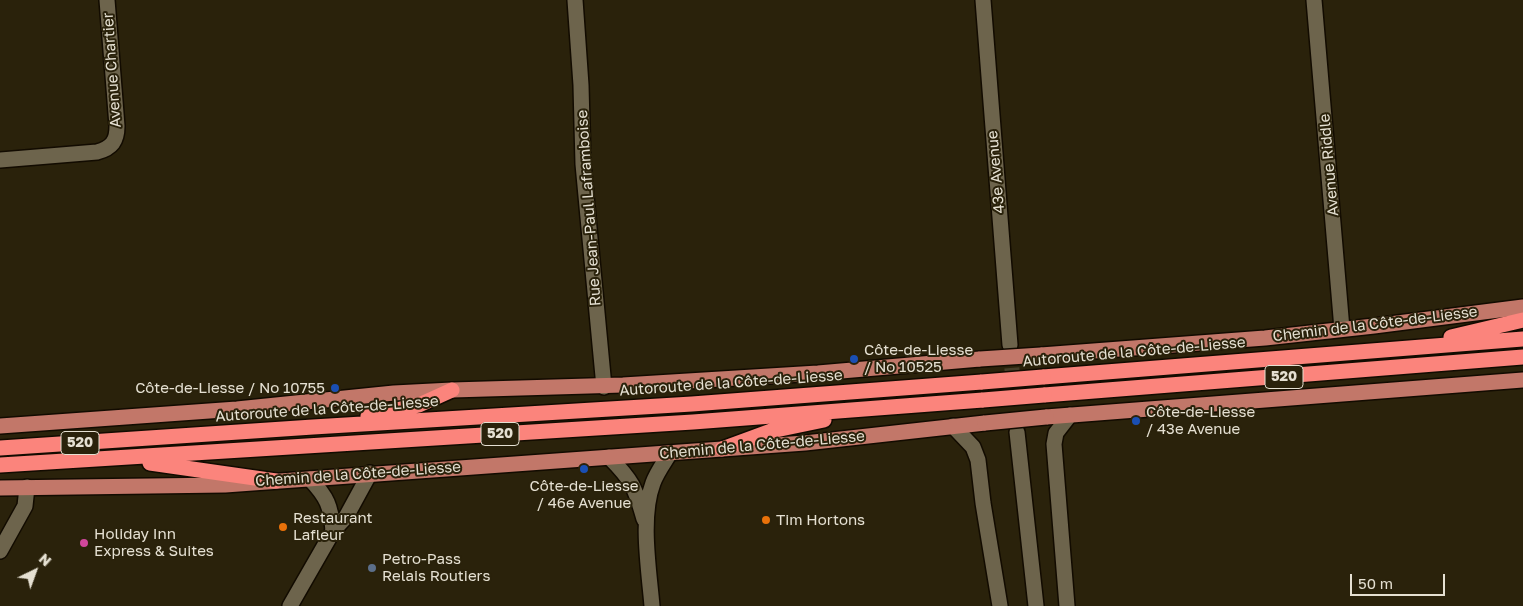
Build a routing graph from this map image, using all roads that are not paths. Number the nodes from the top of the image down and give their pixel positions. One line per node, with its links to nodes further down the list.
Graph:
1 (107, 0): 5 (street, Avenue Chartier)
2 (575, 0): 14 (street, Rue Jean-Paul Laframboise)
3 (982, 0): 10 (street, 43e Avenue)
4 (1314, 0): 8 (street, Avenue Riddle)
5 (0, 160)
6 (1523, 307): 8 (main road, Chemin de la Côte-de-Liesse)
7 (1523, 320): 11 (highway)
8 (1342, 329): 14 (main road, Chemin de la Côte-de-Liesse, bridge)
9 (1523, 339): 11 (highway, Autoroute de la Côte-de-Liesse / 520)
10 (1010, 345)
11 (1405, 348): 20 (highway, Autoroute de la Côte-de-Liesse / 520, bridge)
12 (1523, 357): 16 (highway, 520, bridge)
13 (1523, 380): 17 (main road, Chemin de la Côte-de-Liesse)
14 (604, 386): 15 (main road, Chemin de la Côte-de-Liesse)
15 (452, 390): 18 (main road, Chemin de la Côte-de-Liesse); 20 (highway)
16 (886, 408): 23 (highway); 26 (highway, 520)
17 (1070, 415): 19 (main road, Chemin de la Côte-de-Liesse, bridge); 40 (street)
18 (0, 426)
19 (953, 426): 23 (main road, Chemin de la Côte-de-Liesse); 38 (street)
20 (313, 427): 22 (highway, Autoroute de la Côte-de-Liesse / 520)
21 (1017, 432): 39 (street)
22 (0, 448)
23 (722, 449): 24 (main road, Chemin de la Côte-de-Liesse)
24 (670, 453): 25 (main road, Chemin de la Côte-de-Liesse); 33 (street)
25 (609, 457): 28 (main road, Chemin de la Côte-de-Liesse); 33 (street)
26 (114, 458): 27 (highway, 520); 30 (highway)
27 (0, 465)
28 (370, 473): 29 (main road, Chemin de la Côte-de-Liesse); 34 (street)
29 (310, 479): 30 (main road, Chemin de la Côte-de-Liesse); 34 (street)
30 (276, 481): 32 (main road, Chemin de la Côte-de-Liesse)
31 (0, 488): 32 (main road, Chemin de la Côte-de-Liesse)
32 (27, 488): 35 (street)
33 (646, 528): 37 (street)
34 (333, 531): 36 (street)
35 (0, 551)
36 (290, 606)
37 (652, 606)
38 (1000, 606)
39 (1036, 606)
40 (1067, 606)

